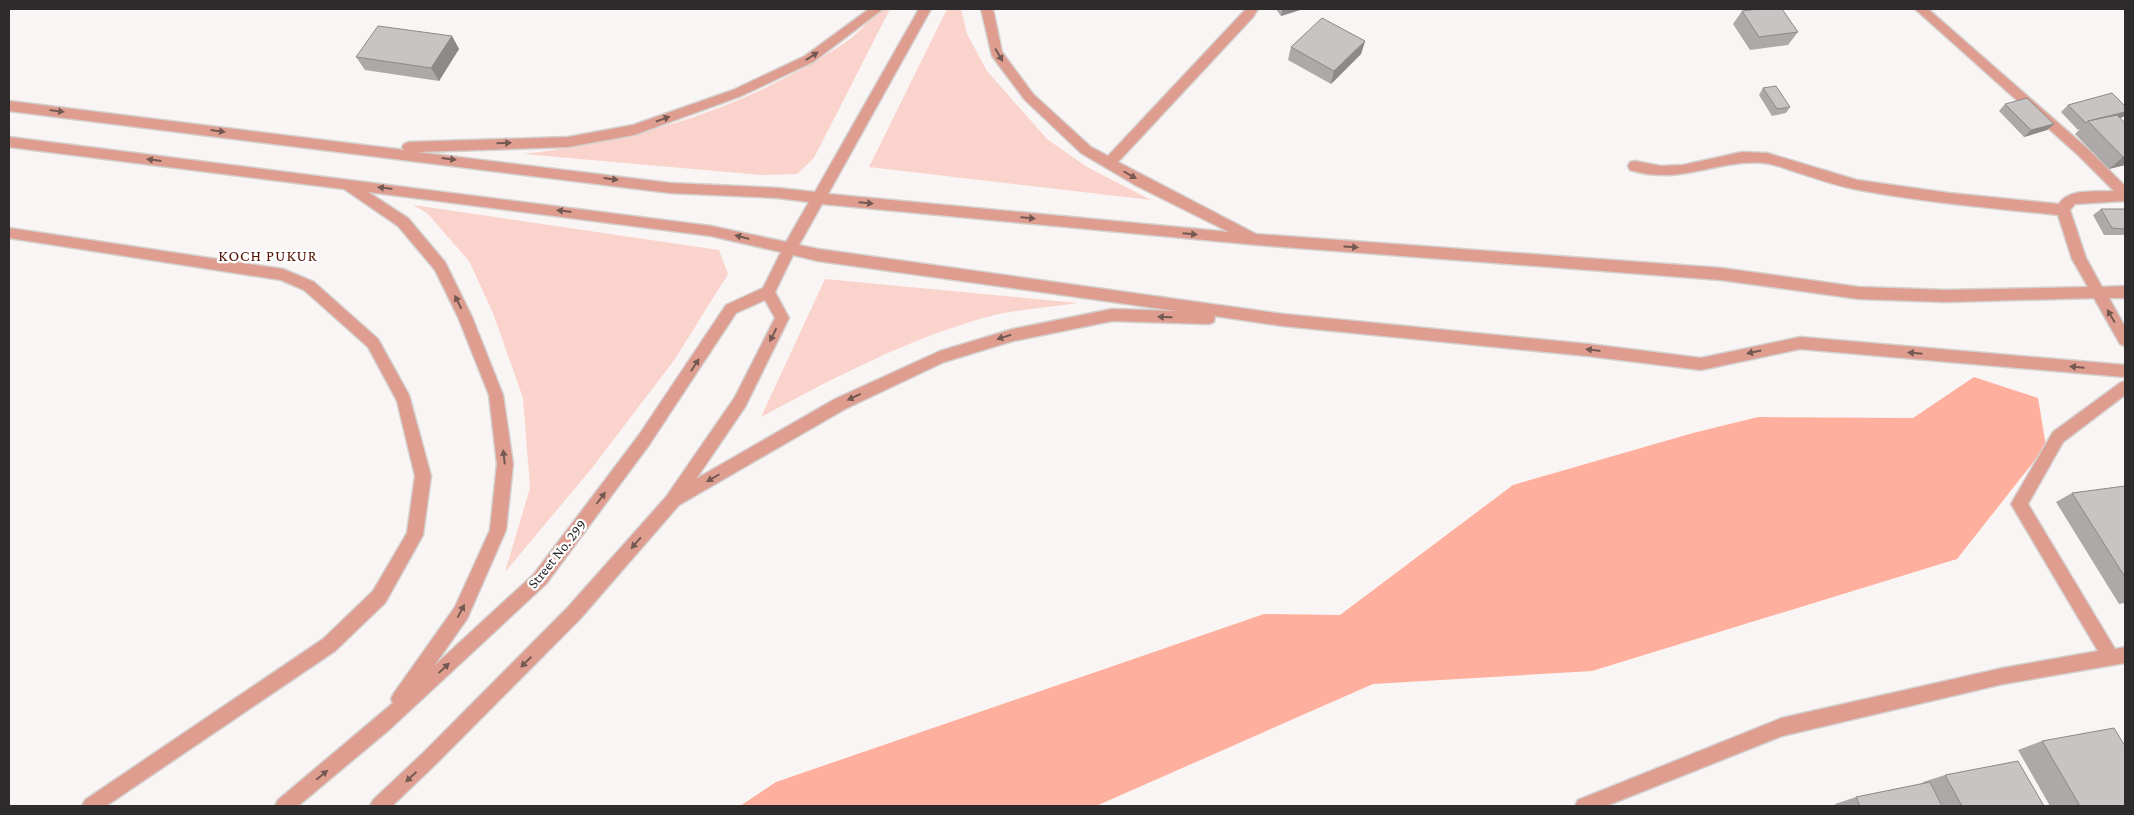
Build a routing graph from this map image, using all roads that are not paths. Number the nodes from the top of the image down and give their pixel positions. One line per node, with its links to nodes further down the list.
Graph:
1 (877, 9): 8 (street, one-way to 1)
2 (925, 9): 13 (street)
3 (987, 9): 9 (street, one-way to 9)
4 (1252, 9): 9 (street)
5 (1921, 9): 12 (street)
6 (9, 106): 8 (street, one-way to 8)
7 (9, 142): 11 (street, one-way to 7)
8 (368, 149): 13 (street, one-way to 13)
9 (1109, 163): 16 (street, one-way to 16)
10 (1635, 166): 14 (street)
11 (346, 184): 17 (street, one-way to 11); 27 (street, one-way to 11)
12 (2125, 195): 14 (street)
13 (818, 198): 16 (street, one-way to 16); 17 (street)
14 (2063, 210): 18 (street)
15 (9, 233): 28 (street)
16 (1258, 240): 18 (street, one-way to 18)
17 (789, 250): 19 (street); 21 (street)
18 (2096, 291): 20 (street); 22 (street, one-way to 18)
19 (768, 292): 25 (street, one-way to 25); 27 (street, Street No. 299, one-way to 19)
20 (2125, 292)
21 (1283, 320): 23 (street, one-way to 21); 25 (street, one-way to 25)
22 (2125, 340)
23 (2125, 371)
24 (2125, 387): 26 (street)
25 (672, 502): 30 (street, one-way to 30)
26 (2118, 656): 31 (street)
27 (384, 723): 29 (street, Street No. 299, one-way to 27)
28 (91, 806)
29 (284, 806)
30 (379, 806)
31 (1584, 806)

